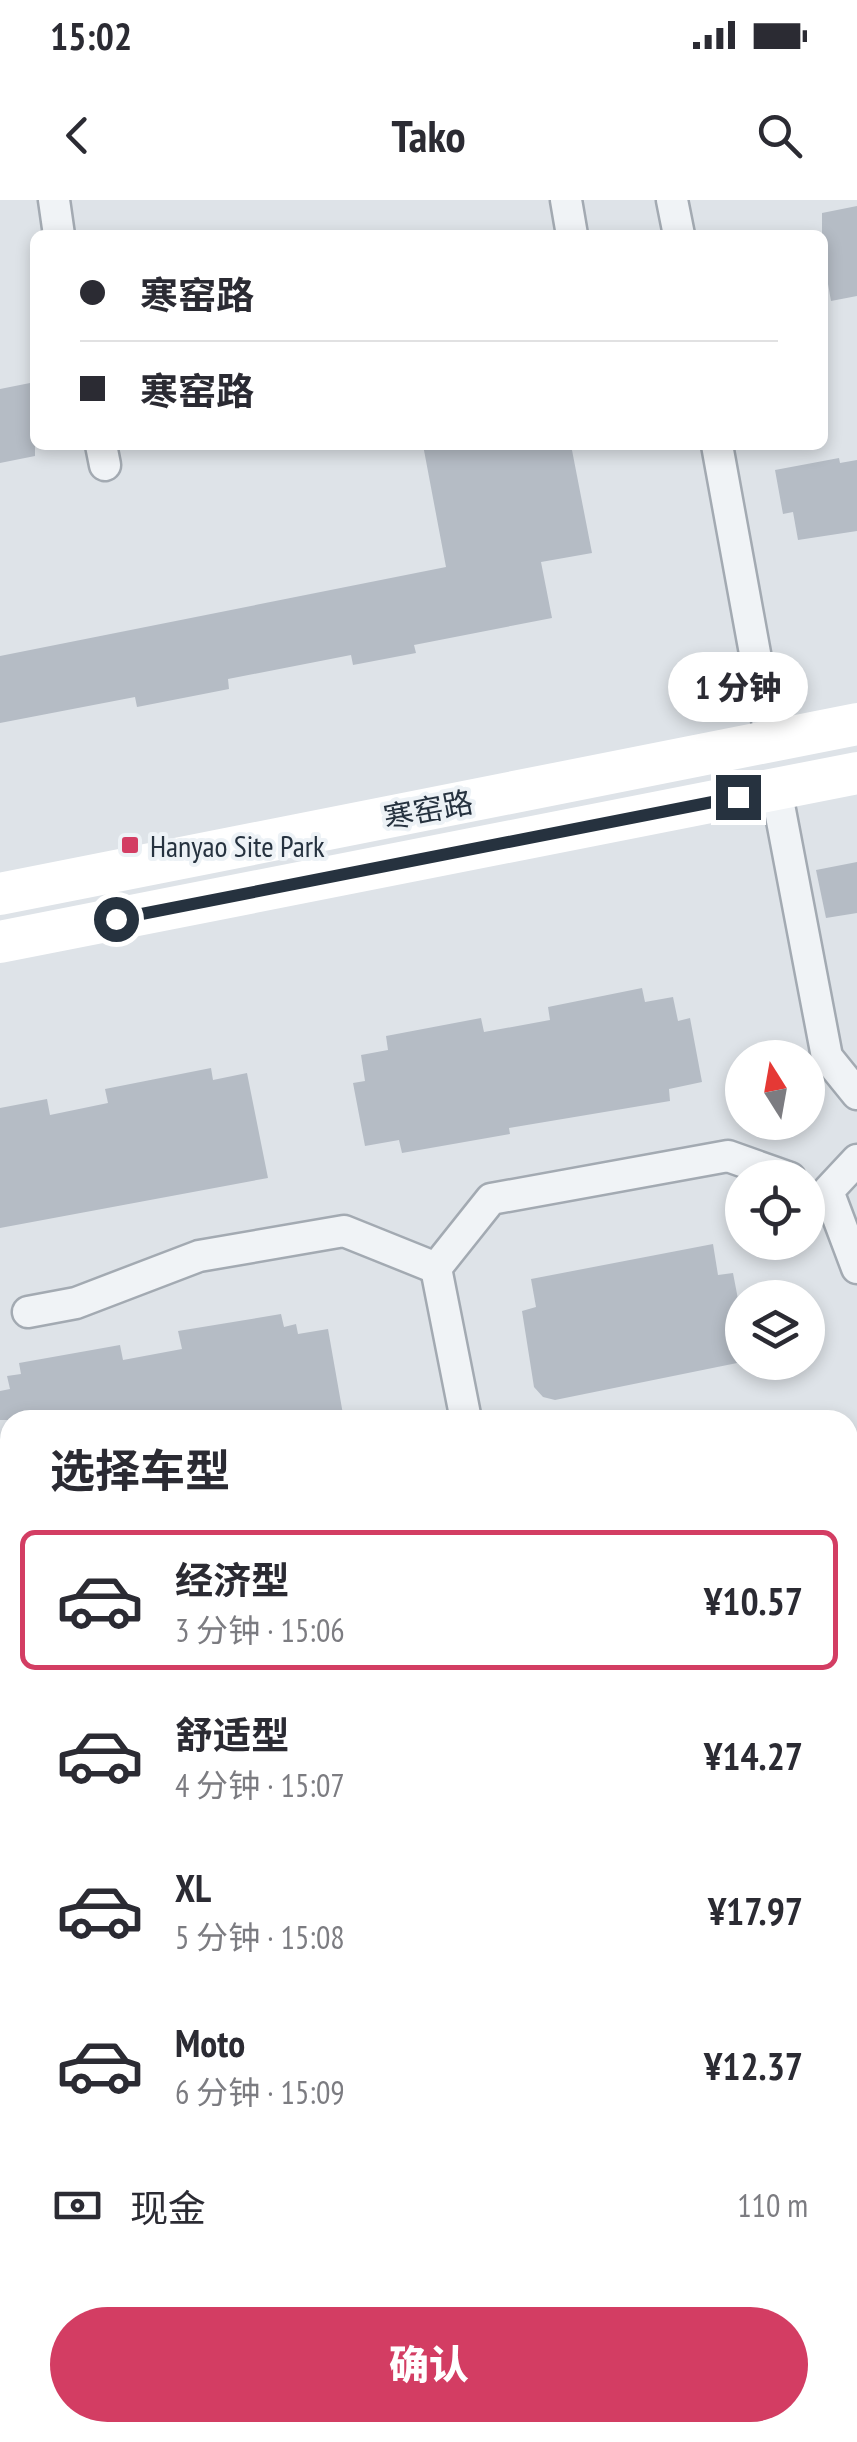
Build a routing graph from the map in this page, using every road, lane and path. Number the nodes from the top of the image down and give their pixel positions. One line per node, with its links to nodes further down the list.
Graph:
1 (566, 200): 5 (street)
2 (672, 200): 6 (street)
3 (58, 201): 4 (street)
4 (60, 230)
5 (571, 230)
6 (678, 230)
7 (718, 450): 9 (street)
8 (857, 724): 9 (street, 寒窑路)
9 (771, 742): 12 (street, 寒窑路)
10 (857, 773): 11 (street, 寒窑路)
11 (776, 789): 13 (street, 寒窑路); 14 (street)
12 (0, 894)
13 (0, 942)
14 (857, 1094)
15 (739, 1160): 19 (street)
16 (857, 1160): 17 (street)
17 (825, 1182)
18 (825, 1202): 20 (street)
19 (436, 1268): 21 (street); 22 (street)
20 (857, 1268)
21 (28, 1312)
22 (464, 1410)

